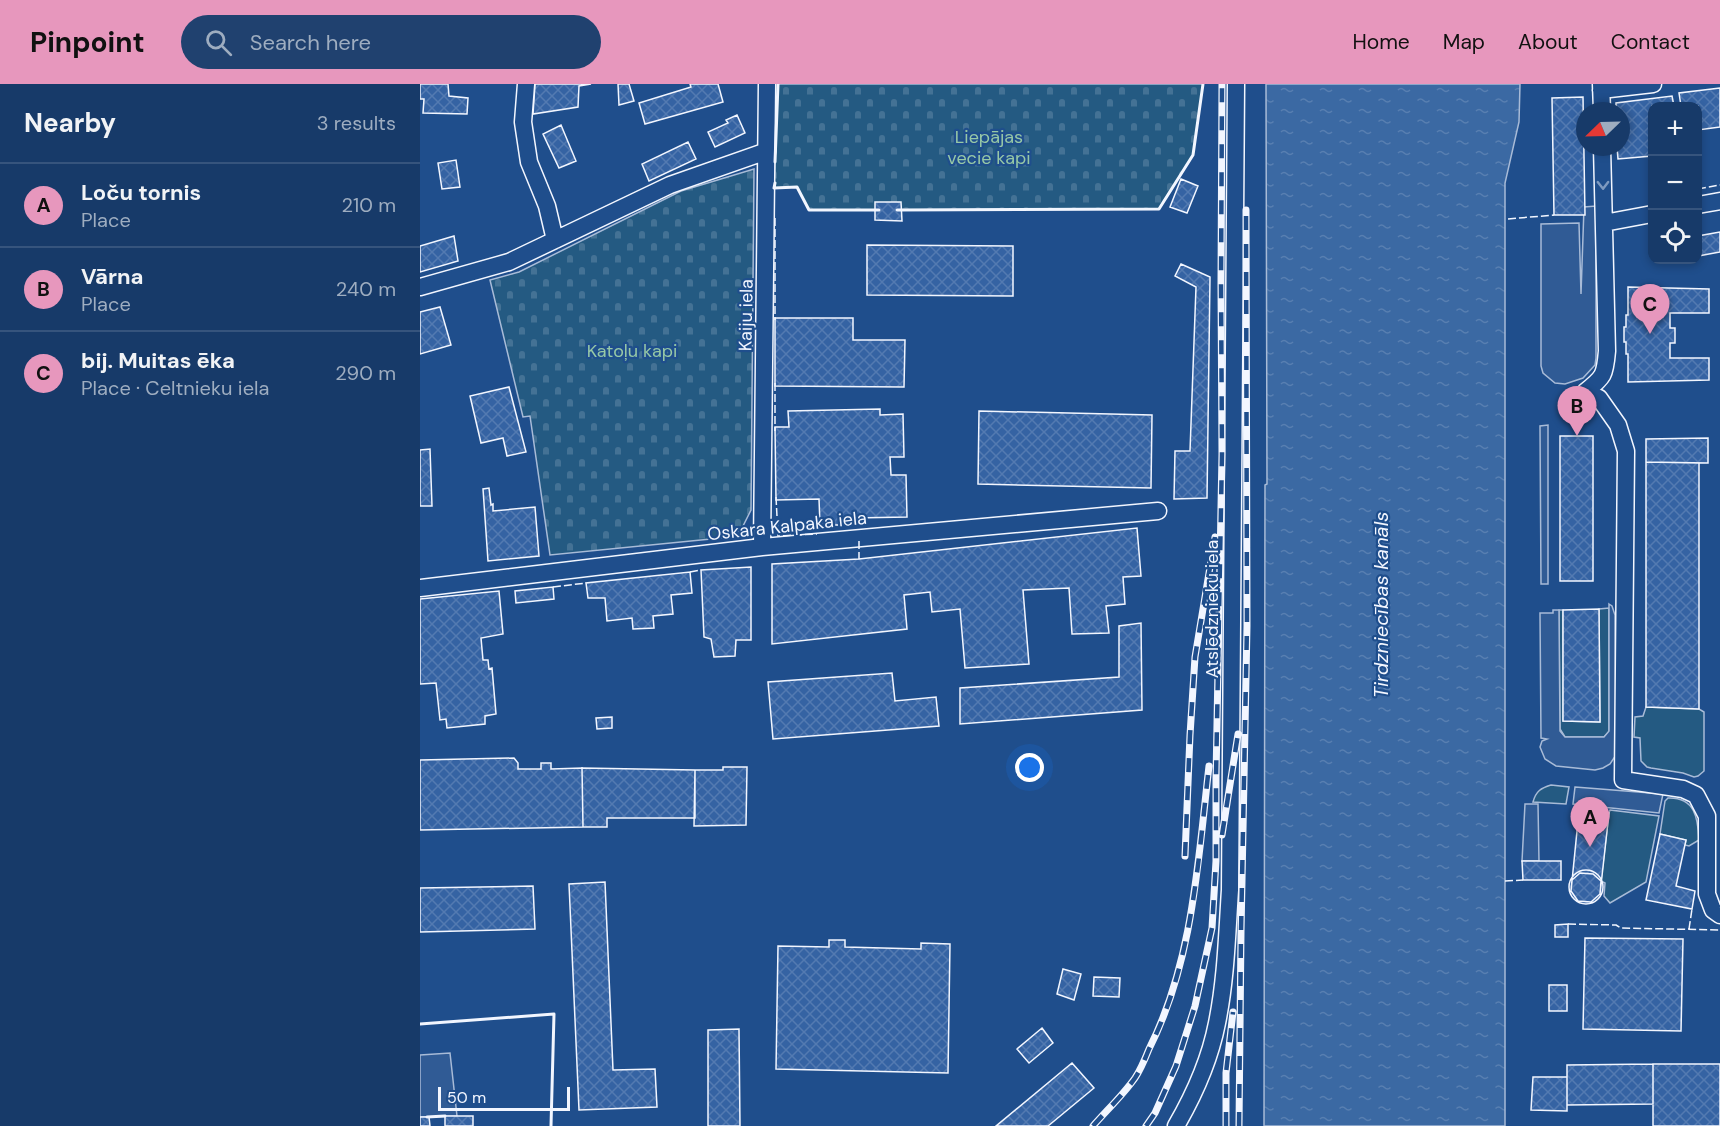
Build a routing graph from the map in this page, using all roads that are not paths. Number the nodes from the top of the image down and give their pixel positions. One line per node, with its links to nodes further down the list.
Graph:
1 (525, 84): 13 (street)
2 (767, 84): 7 (street, Kaiju iela)
3 (1236, 84): 19 (street, Atslēdznieku iela)
4 (1653, 84): 5 (street)
5 (1601, 87): 6 (street)
6 (1602, 102)
7 (767, 151): 13 (street); 16 (street, Kaiju iela)
8 (1602, 156): 12 (street, one-way to 12)
9 (1720, 201): 10 (street)
10 (1702, 204)
11 (1648, 214): 12 (street)
12 (1604, 223): 18 (street)
13 (555, 240): 14 (street)
14 (420, 287)
15 (1158, 511): 16 (street, Oskara Kalpaka iela)
16 (762, 547): 17 (street, Oskara Kalpaka iela)
17 (420, 588)
18 (1720, 915)
19 (1176, 1126)

